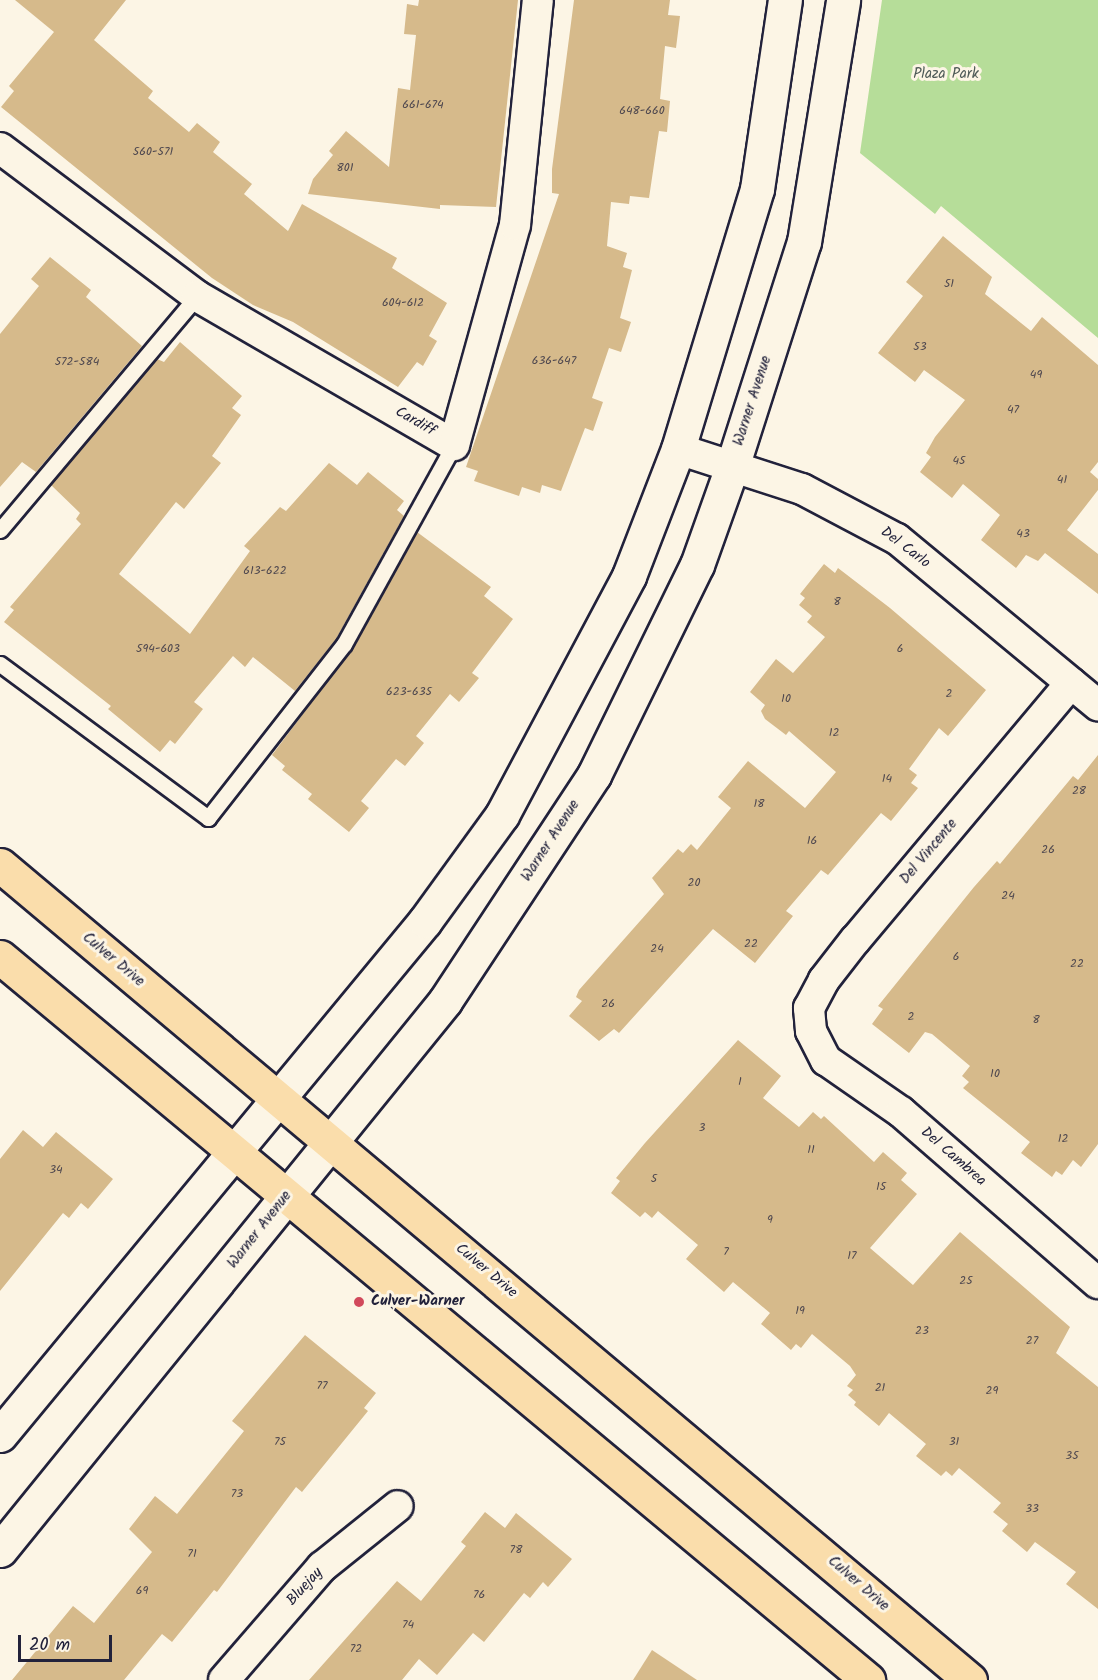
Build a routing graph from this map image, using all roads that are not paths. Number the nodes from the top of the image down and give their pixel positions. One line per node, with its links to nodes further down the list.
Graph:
1 (538, 0): 6 (street, Cardiff)
2 (785, 0): 7 (street)
3 (843, 0): 8 (street, Warner Avenue)
4 (0, 148): 5 (street, Cardiff)
5 (197, 296): 6 (street, Cardiff); 9 (lane)
6 (454, 445): 10 (lane)
7 (678, 448): 8 (street, Del Carlo); 16 (street)
8 (733, 464): 11 (street, Del Carlo); 17 (street, Warner Avenue)
9 (0, 530)
10 (0, 664)
11 (1071, 683): 12 (street, Del Carlo); 15 (street, Del Vincente)
12 (1098, 705)
13 (0, 865): 16 (main road, Culver Drive)
14 (0, 957): 18 (main road)
15 (811, 1031): 20 (street, Del Cambrea)
16 (277, 1096): 17 (main road, Culver Drive); 18 (street)
17 (331, 1142): 19 (street, Warner Avenue); 26 (main road, Culver Drive)
18 (233, 1152): 19 (main road); 21 (street)
19 (286, 1196): 23 (street, Warner Avenue); 25 (main road)
20 (1098, 1283)
21 (0, 1435)
22 (398, 1506): 24 (street, Bluejay)
23 (0, 1550)
24 (224, 1680)
25 (868, 1680)
26 (970, 1680)

